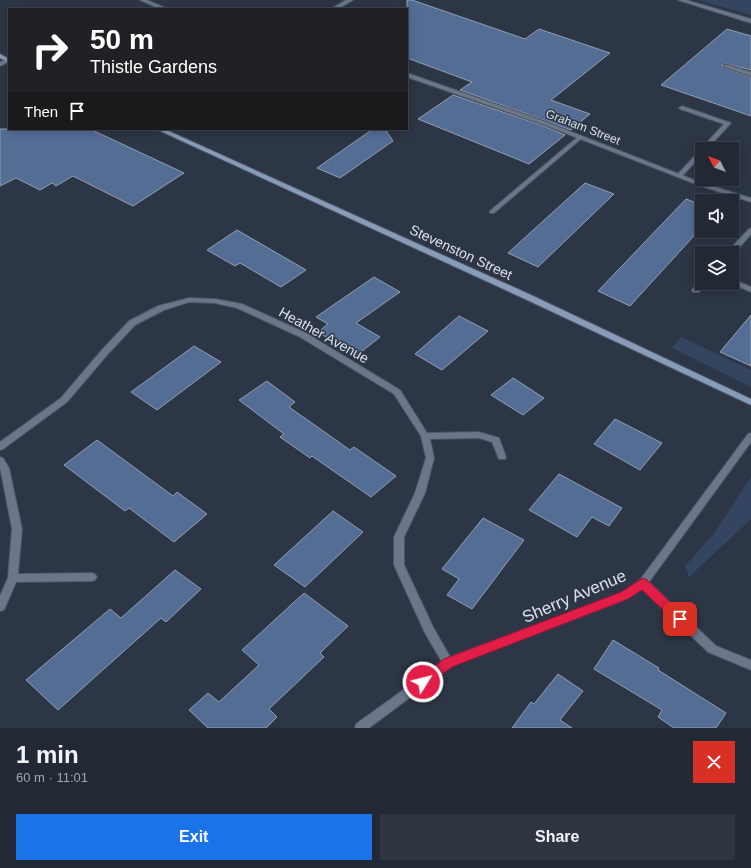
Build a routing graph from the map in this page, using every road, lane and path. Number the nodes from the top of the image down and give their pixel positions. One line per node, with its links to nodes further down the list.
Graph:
1 (143, 0): 4 (street)
2 (350, 0): 5 (street)
3 (681, 0): 6 (street)
4 (163, 8)
5 (336, 8)
6 (751, 21)
7 (726, 66): 8 (street)
8 (751, 74)
9 (408, 75): 12 (street, Graham Street)
10 (682, 108): 13 (street)
11 (161, 130): 22 (main road, Stevenston Street)
12 (580, 137): 15 (street, Graham Street); 17 (street)
13 (710, 142)
14 (695, 159): 15 (street)
15 (680, 175): 16 (street, Graham Street)
16 (751, 200)
17 (492, 212)
18 (751, 230): 19 (street)
19 (736, 246)
20 (739, 284): 21 (street)
21 (751, 290)
22 (751, 402)
23 (424, 436): 25 (street, Heather Avenue); 26 (street); 32 (street, Heather Avenue)
24 (751, 436): 30 (street, Sherry Avenue)
25 (0, 447)
26 (502, 457)
27 (0, 460): 29 (street)
28 (92, 577): 29 (street)
29 (13, 578): 31 (street)
30 (643, 583): 32 (street, Sherry Avenue); 33 (street)
31 (0, 607)
32 (448, 663): 34 (street, Sherry Avenue)
33 (751, 665)
34 (360, 728)

